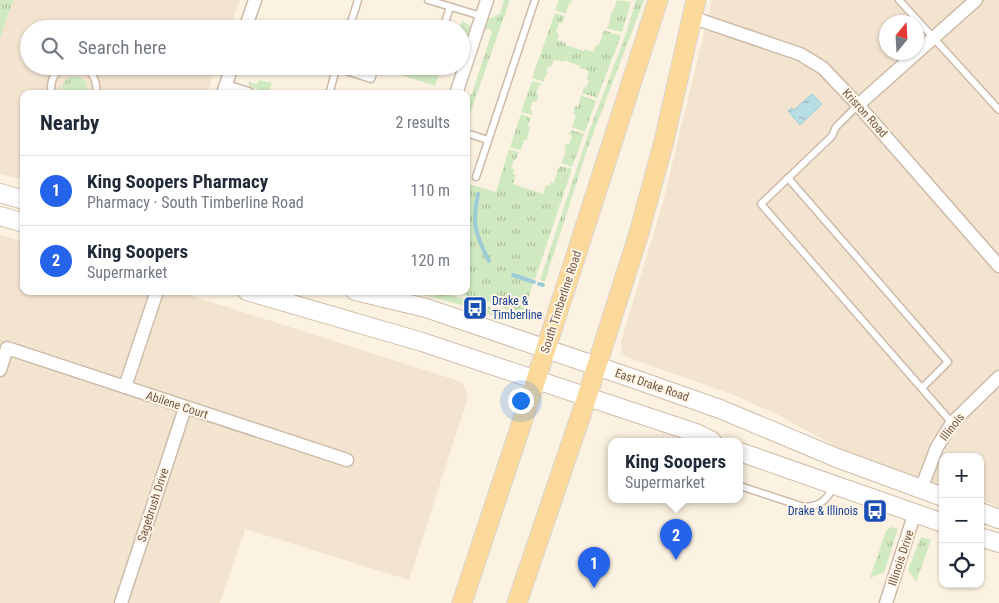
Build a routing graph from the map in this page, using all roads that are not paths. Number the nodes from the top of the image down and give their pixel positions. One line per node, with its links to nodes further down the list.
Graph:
1 (255, 0): 12 (street)
2 (358, 0): 13 (lane)
3 (428, 0): 9 (lane)
4 (487, 0): 11 (street)
5 (535, 0): 32 (lane)
6 (658, 0): 45 (main road, South Timberline Road)
7 (899, 0): 15 (lane)
8 (976, 0): 15 (street)
9 (450, 7): 11 (lane); 14 (lane)
10 (694, 8): 29 (street, Krisron Road); 46 (main road)
11 (481, 16): 16 (street)
12 (248, 20)
13 (352, 20)
14 (446, 20)
15 (934, 38): 29 (street); 30 (lane)
16 (470, 50)
17 (54, 75): 24 (lane)
18 (93, 75): 25 (lane)
19 (229, 75): 26 (street)
20 (334, 75): 27 (lane)
21 (360, 75): 22 (lane)
22 (373, 75)
23 (462, 75): 28 (street)
24 (52, 90)
25 (96, 90)
26 (224, 90)
27 (329, 90)
28 (457, 90)
29 (858, 106): 34 (lane); 41 (street, Krisron Road)
30 (999, 110)
31 (470, 134): 32 (lane)
32 (488, 140): 33 (lane)
33 (476, 177)
34 (788, 178): 51 (lane); 51 (lane)
35 (0, 194): 36 (main road)
36 (20, 199)
37 (0, 210): 38 (main road)
38 (20, 212)
39 (0, 216): 40 (main road)
40 (20, 222)
41 (999, 266)
42 (156, 295): 50 (street)
43 (261, 295): 49 (main road)
44 (372, 295): 45 (main road, East Drake Road)
45 (546, 349): 46 (main road, East Drake Road); 49 (main road, South Timberline Road)
46 (596, 365): 52 (main road); 60 (main road, East Drake Road)
47 (0, 370): 50 (street, Abilene Court)
48 (999, 377): 54 (street, Illinois)
49 (536, 379): 52 (main road); 72 (main road, South Timberline Road)
50 (125, 387): 53 (street, Abilene Court)
51 (922, 388): 54 (lane)
52 (587, 396): 55 (main road); 73 (main road)
53 (185, 408): 57 (street, Abilene Court); 71 (street, Sagebrush Drive)
54 (952, 423): 60 (street, Illinois)
55 (706, 438)
56 (743, 453): 58 (main road)
57 (347, 460)
58 (835, 484): 59 (lane); 63 (main road)
59 (743, 487)
60 (920, 489): 61 (main road, East Drake Road)
61 (939, 496)
62 (939, 508): 63 (main road)
63 (915, 512): 66 (main road); 74 (street, Illinois Drive)
64 (984, 514): 65 (main road)
65 (999, 520)
66 (939, 521)
67 (984, 523): 68 (main road)
68 (999, 529)
69 (984, 537): 70 (main road)
70 (999, 543)
71 (121, 603)
72 (462, 603)
73 (518, 603)
74 (886, 603)

